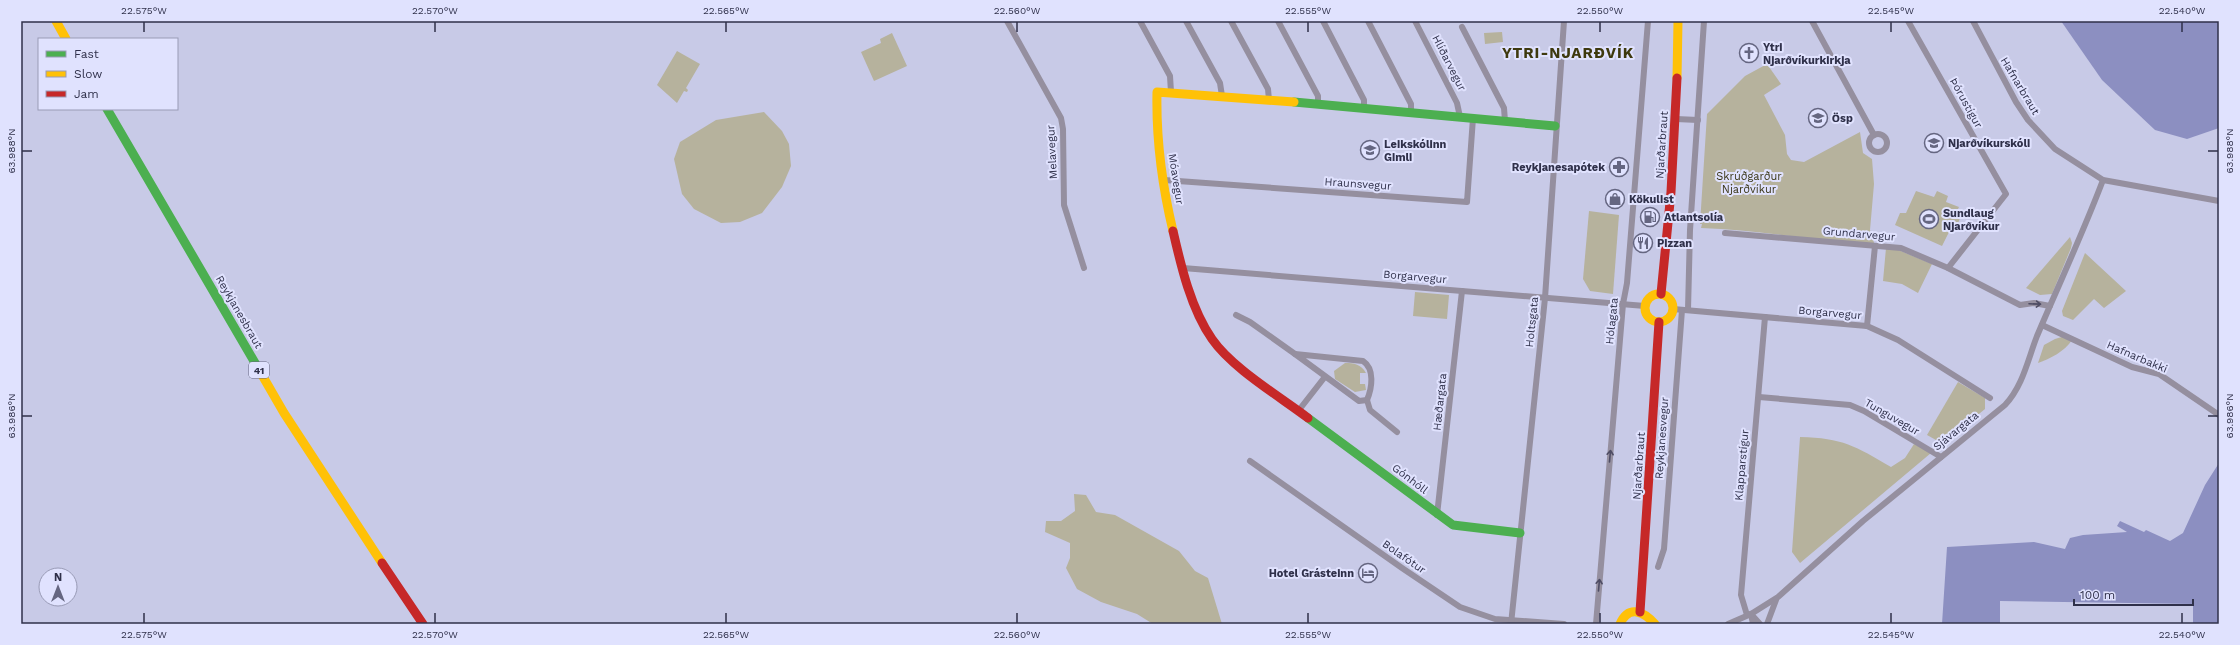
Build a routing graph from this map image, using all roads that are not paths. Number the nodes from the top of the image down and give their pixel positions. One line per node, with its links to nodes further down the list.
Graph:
1 (56, 21): 18 (main road)
2 (1007, 21): 38 (street, Melavegur)
3 (1140, 21): 19 (street)
4 (1186, 21): 20 (street)
5 (1232, 21): 21 (street)
6 (1278, 21): 22 (street)
7 (1323, 21): 23 (street)
8 (1368, 21): 25 (street)
9 (1414, 21): 26 (street, Hlíðarvegur)
10 (1564, 21): 31 (street, Holtsgata)
11 (1648, 21): 44 (street, Hólagata)
12 (1678, 21): 28 (main road, Njarðarbraut)
13 (1704, 21): 29 (street, Reykjanesvegur)
14 (1812, 21): 32 (street)
15 (1908, 21): 40 (street, Þórustígur)
16 (1972, 21): 34 (street, Hafnarbraut)
17 (1462, 27): 30 (street)
18 (65, 38)
19 (1171, 92): 20 (main road); 33 (main road, Móavegur)
20 (1222, 96): 21 (main road)
21 (1269, 100): 22 (main road)
22 (1318, 104): 23 (main road)
23 (1364, 108): 25 (main road)
24 (108, 110): 70 (main road, Reykjanesbraut / 41)
25 (1411, 112): 26 (main road)
26 (1460, 117): 27 (main road)
27 (1473, 118): 30 (main road); 33 (street, Hraunsvegur)
28 (1676, 119): 29 (street); 42 (main road, Njarðarbraut)
29 (1698, 120): 47 (street, Reykjanesvegur)
30 (1505, 121): 31 (main road)
31 (1555, 126): 43 (street, Holtsgata)
32 (1874, 134)
33 (1164, 180): 39 (main road, Móavegur)
34 (2103, 180): 35 (street, Hafnarbraut); 46 (street, Sjávargata)
35 (2219, 201)
36 (1724, 233): 37 (street, Grundarvegur)
37 (1875, 246): 40 (street, Grundarvegur); 52 (street)
38 (1084, 268)
39 (1183, 268): 41 (street, Borgarvegur); 58 (main road, Gónhóll)
40 (1948, 268): 46 (street, Grundarvegur, one-way to 46)
41 (1462, 291): 43 (street, Borgarvegur); 63 (street, Hæðargata)
42 (1661, 294): 45 (main road); 47 (main road)
43 (1545, 298): 44 (street, Borgarvegur); 64 (street, Holtsgata)
44 (1623, 304): 45 (street, Borgarvegur); 72 (street, Hólagata, one-way to 44)
45 (1645, 306): 50 (main road)
46 (2050, 306): 51 (street, Sjávargata)
47 (1681, 310): 49 (street, Borgarvegur); 50 (main road); 65 (street, Reykjanesvegur)
48 (1236, 315): 53 (street)
49 (1765, 317): 52 (street, Borgarvegur); 55 (street, Klapparstígur)
50 (1659, 322): 67 (main road, Njarðarbraut)
51 (2042, 325): 59 (street, Hafnarbakki); 61 (street, Sjávargata)
52 (1867, 326): 56 (street, Borgarvegur)
53 (1295, 354): 54 (street); 57 (street)
54 (1324, 378): 57 (street); 58 (street)
55 (1759, 397): 61 (street, Tunguvegur); 68 (street, Klapparstígur)
56 (1990, 398)
57 (1367, 400): 60 (street)
58 (1299, 410): 63 (main road, Gónhóll)
59 (2219, 415)
60 (1397, 432)
61 (1941, 457): 66 (street, Sjávargata)
62 (1250, 461): 69 (street, Bolafótur)
63 (1437, 515): 64 (main road, Gónhóll)
64 (1520, 533): 69 (street, Holtsgata)
65 (1658, 567)
66 (1778, 597): 68 (street, Sjávargata); 78 (street)
67 (1640, 612): 73 (main road); 74 (main road)
68 (1749, 614): 75 (street, Sjávargata); 76 (street, Klapparstígur); 77 (street)
69 (1511, 623): 71 (street, Bolafótur)
70 (423, 624)
71 (1564, 624)
72 (1596, 624)
73 (1620, 624)
74 (1655, 624)
75 (1728, 624)
76 (1753, 624)
77 (1760, 624)
78 (1767, 624)

